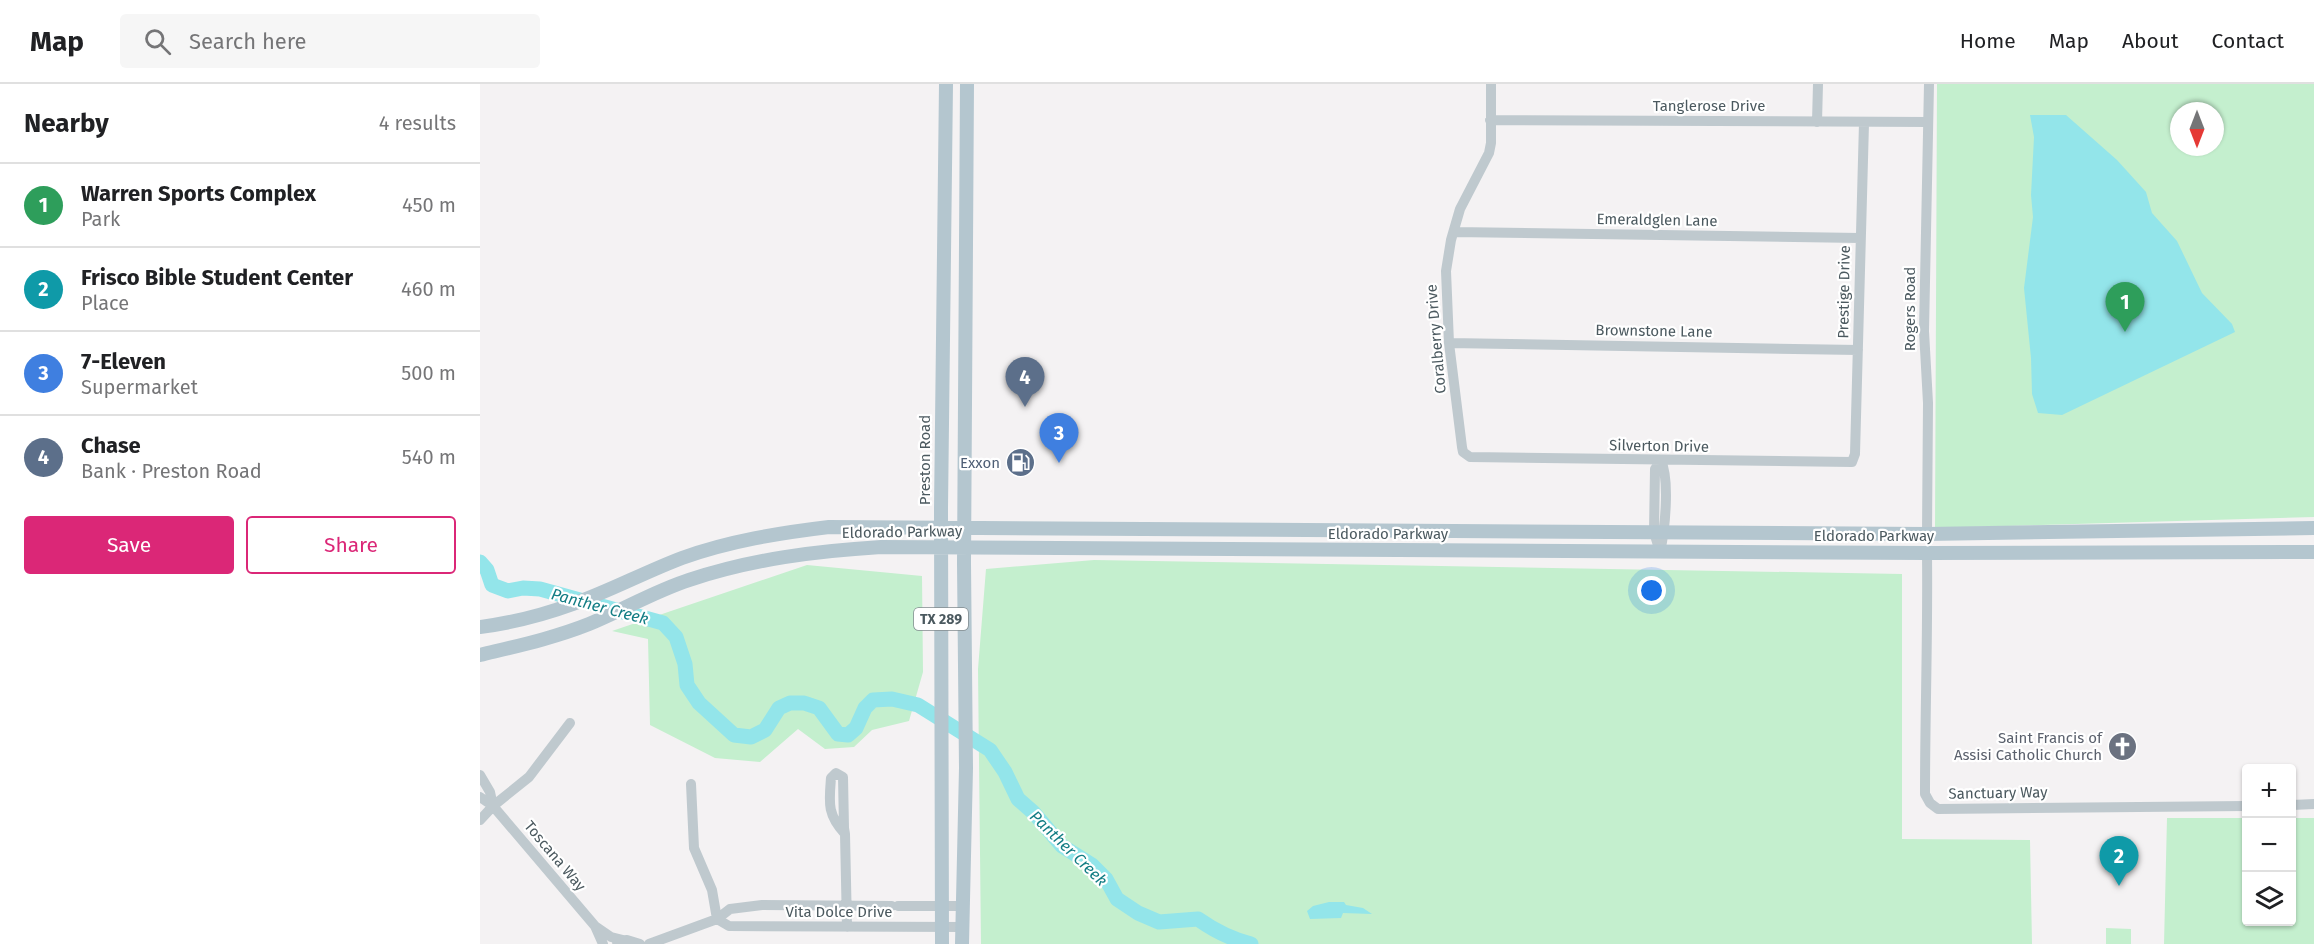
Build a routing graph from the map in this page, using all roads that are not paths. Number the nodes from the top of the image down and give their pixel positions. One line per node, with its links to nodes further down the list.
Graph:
1 (946, 84): 12 (main road, Preston Road / TX 289)
2 (967, 84): 13 (main road, TX 289)
3 (1491, 84): 6 (street, Coralberry Drive)
4 (1818, 84): 7 (street)
5 (1929, 84): 8 (street, Rogers Road)
6 (1490, 120): 7 (street, Tanglerose Drive); 10 (street, Coralberry Drive)
7 (1817, 122): 9 (street, Tanglerose Drive)
8 (1928, 122): 9 (street, Tanglerose Drive); 26 (street, Rogers Road)
9 (1864, 123): 11 (street, Prestige Drive)
10 (1454, 232): 11 (street, Emeraldglen Lane); 14 (street, Coralberry Drive)
11 (1860, 237): 15 (street, Prestige Drive)
12 (942, 262): 13 (main road); 19 (main road, Preston Road / TX 289)
13 (966, 262): 20 (main road, TX 289)
14 (1449, 343): 15 (street, Brownstone Lane); 16 (street, Coralberry Drive)
15 (1858, 350): 18 (street, Prestige Drive)
16 (1466, 455): 17 (street, Silverton Drive)
17 (1661, 461): 18 (street, Silverton Drive); 24 (street)
18 (1852, 462)
19 (941, 527): 20 (main road, Eldorado Parkway); 27 (main road, Preston Road / TX 289); 35 (main road, Eldorado Parkway)
20 (964, 528): 21 (main road, Eldorado Parkway); 28 (main road, TX 289)
21 (1146, 528): 23 (main road, Eldorado Parkway); 29 (main road)
22 (2310, 528): 25 (main road, Eldorado Parkway); 33 (main road)
23 (1314, 529): 24 (main road, Eldorado Parkway); 30 (main road)
24 (1659, 532): 26 (main road, Eldorado Parkway); 31 (street)
25 (2126, 532): 26 (main road, Eldorado Parkway); 32 (main road)
26 (1927, 534): 34 (main road)
27 (941, 548): 28 (main road, Eldorado Parkway); 36 (main road, Eldorado Parkway); 49 (main road, Preston Road / TX 289)
28 (964, 548): 29 (main road, Eldorado Parkway); 50 (main road, TX 289)
29 (1146, 550): 30 (main road, Eldorado Parkway)
30 (1315, 550): 31 (main road, Eldorado Parkway)
31 (1660, 552): 34 (main road, Eldorado Parkway)
32 (2126, 552): 33 (main road, Eldorado Parkway); 34 (main road, Eldorado Parkway)
33 (2310, 552)
34 (1927, 553): 44 (street, Sanctuary Way)
35 (480, 627)
36 (480, 655)
37 (570, 723): 43 (street)
38 (480, 776): 43 (street, Toscana Way)
39 (691, 784): 51 (street)
40 (480, 797): 43 (street, Toscana Way)
41 (2314, 804): 42 (street)
42 (2296, 805)
43 (493, 806): 45 (street); 52 (street, Toscana Way)
44 (2242, 806)
45 (480, 820)
46 (844, 834): 46 (street); 47 (street)
47 (846, 906): 48 (street, Vita Dolce Drive); 51 (street, Vita Dolce Drive); 53 (street)
48 (893, 906): 49 (street, Vita Dolce Drive); 54 (street)
49 (942, 906): 50 (street, Vita Dolce Drive); 55 (main road, Preston Road / TX 289)
50 (963, 906): 56 (main road, TX 289)
51 (717, 919): 53 (street, Vita Dolce Drive); 57 (street, Vita Dolce Drive)
52 (595, 926): 58 (street, Toscana Way); 59 (street, Toscana Way)
53 (847, 927): 54 (street, Vita Dolce Drive)
54 (887, 927): 55 (street, Vita Dolce Drive)
55 (942, 927): 56 (street, Vita Dolce Drive); 62 (main road, Preston Road / TX 289)
56 (963, 927): 63 (main road, TX 289)
57 (666, 941): 61 (street, Vita Dolce Drive)
58 (618, 942): 60 (street, Toscana Way)
59 (603, 944)
60 (640, 944)
61 (649, 944)
62 (942, 944)
63 (962, 944)

